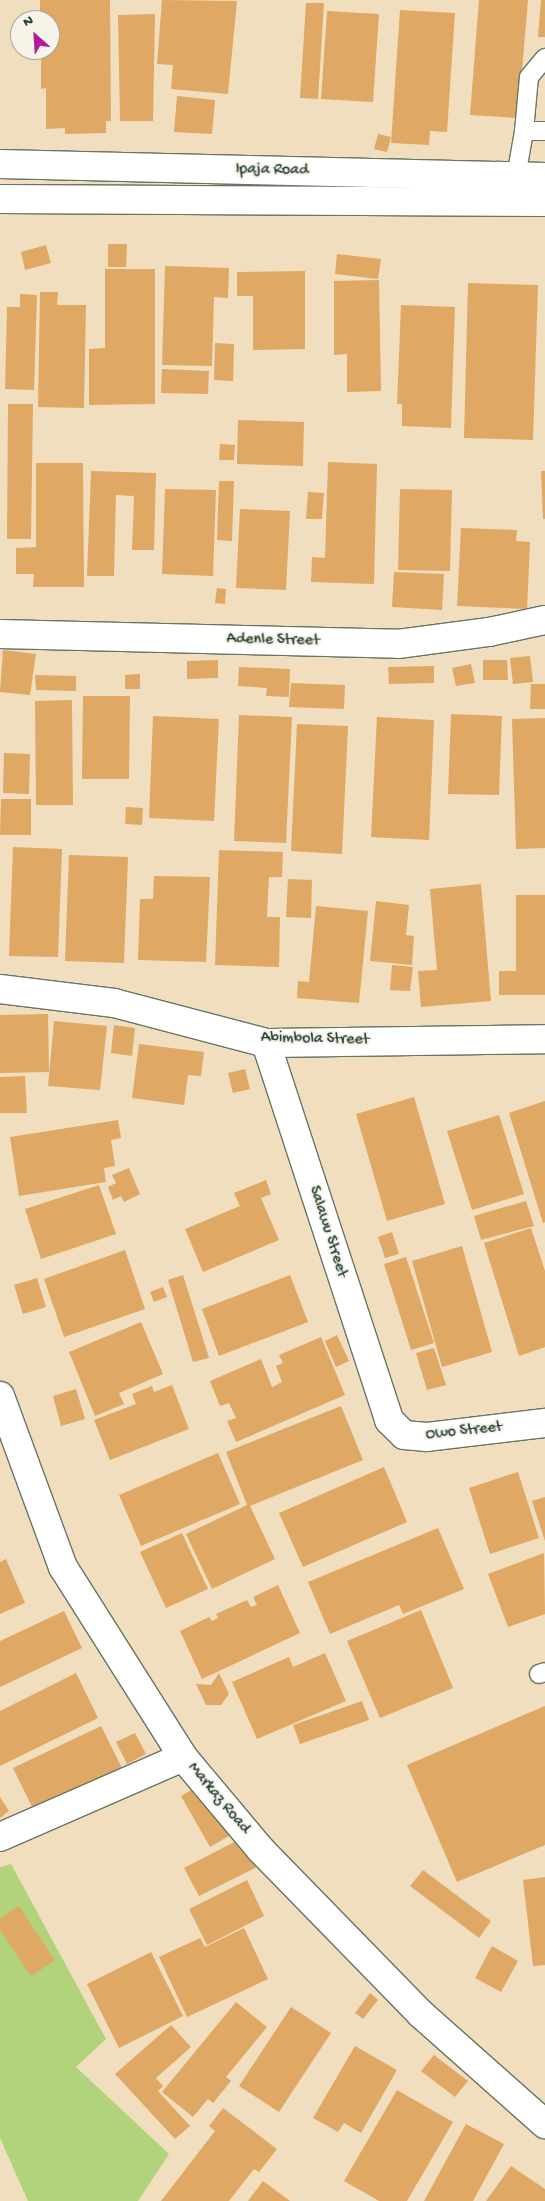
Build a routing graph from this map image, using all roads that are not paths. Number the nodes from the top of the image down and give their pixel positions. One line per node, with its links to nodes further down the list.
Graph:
1 (545, 58): 2 (lane)
2 (524, 131): 3 (lane); 5 (lane)
3 (545, 131)
4 (0, 164): 5 (street, Ipaja Road)
5 (516, 177): 6 (street, Ipaja Road)
6 (545, 177)
7 (0, 199): 8 (street, Ipaja Road)
8 (545, 202)
9 (545, 620): 10 (street, Adenle Street)
10 (0, 634)
11 (0, 989): 13 (street, Abimbola Street)
12 (545, 1039): 13 (street, Abimbola Street)
13 (266, 1043): 15 (street, Salawu Street)
14 (0, 1396): 17 (street, Markaz Road)
15 (389, 1420): 16 (street, Owo Street)
16 (545, 1423)
17 (183, 1757): 18 (street); 19 (street, Markaz Road)
18 (0, 1837)
19 (545, 2124)

